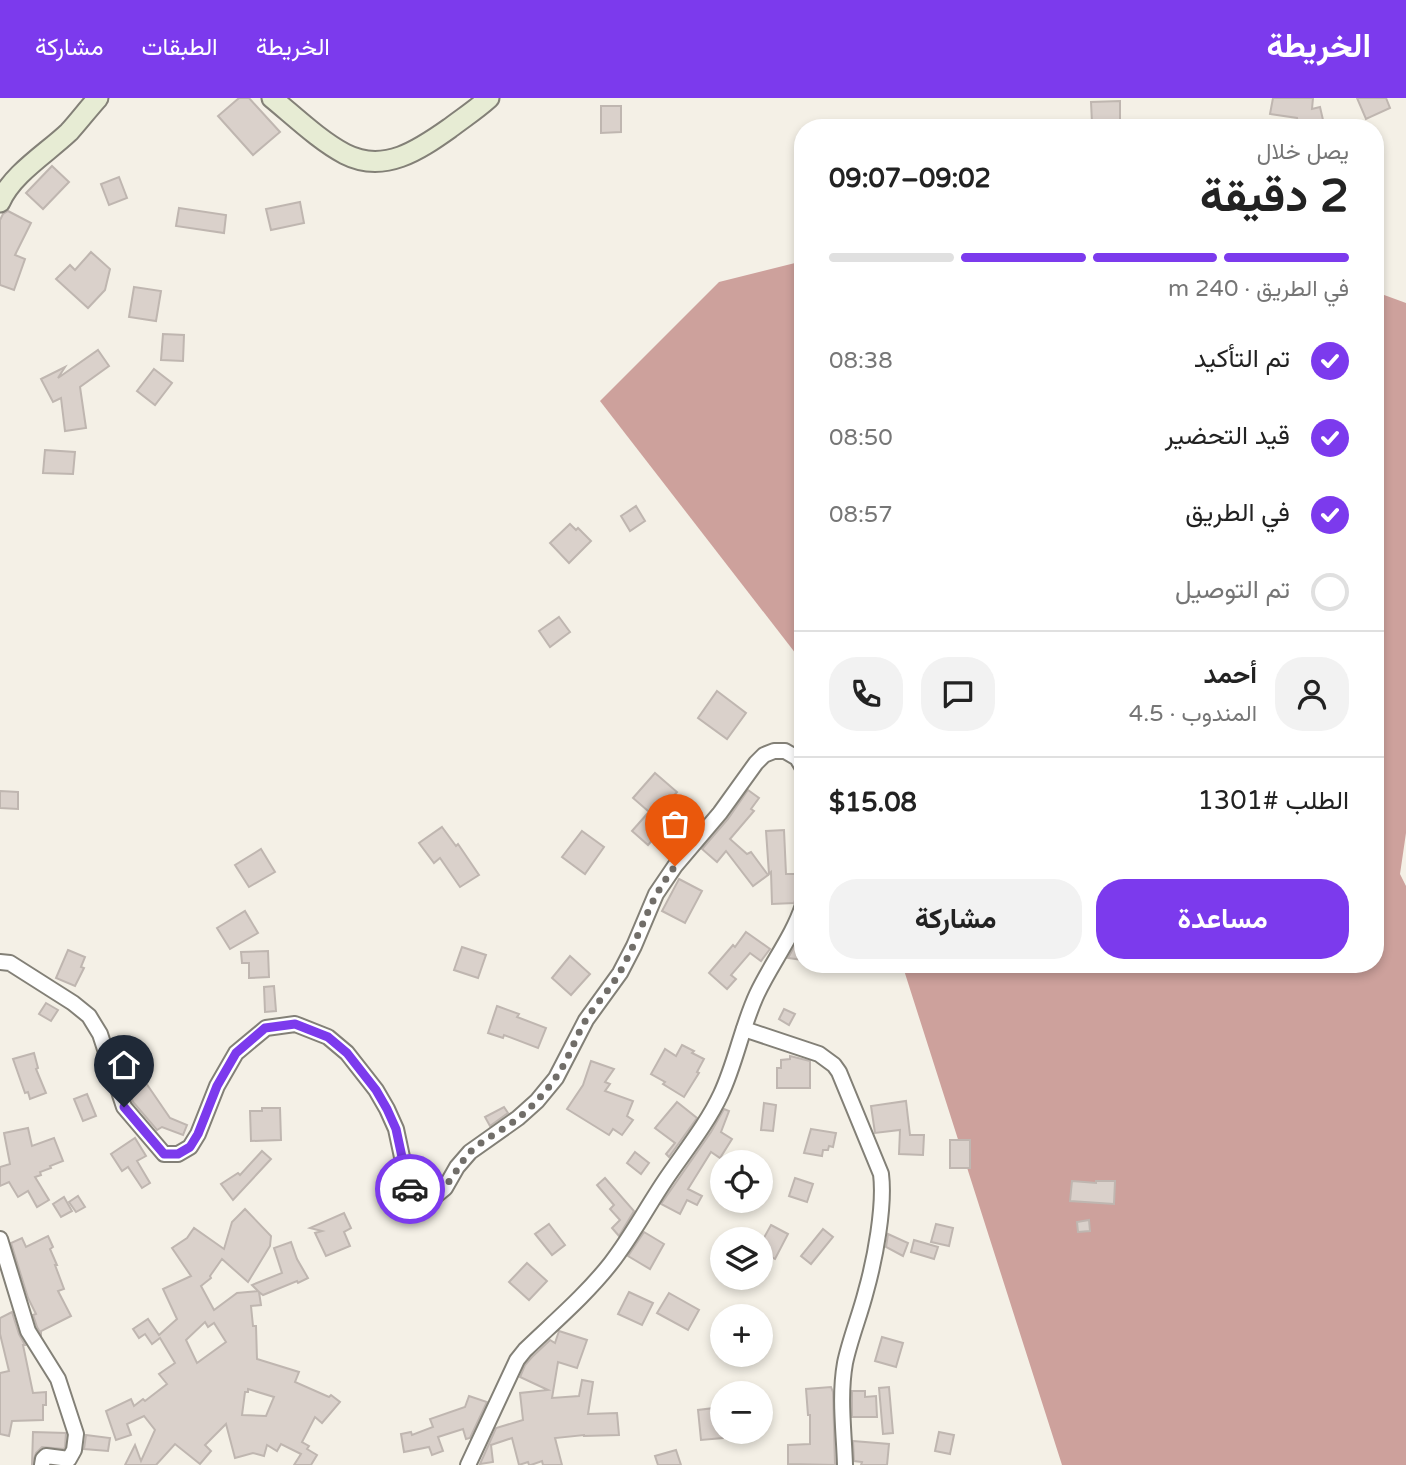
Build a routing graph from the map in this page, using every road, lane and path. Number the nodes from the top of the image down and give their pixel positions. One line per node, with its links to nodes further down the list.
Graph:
1 (97, 98): 4 (main road)
2 (272, 98): 3 (main road)
3 (489, 98)
4 (0, 202)
5 (794, 756): 7 (street)
6 (794, 926): 8 (street)
7 (0, 962)
8 (744, 1029): 11 (street); 12 (street)
9 (0, 1239): 10 (street)
10 (42, 1465)
11 (468, 1465)
12 (845, 1465)

